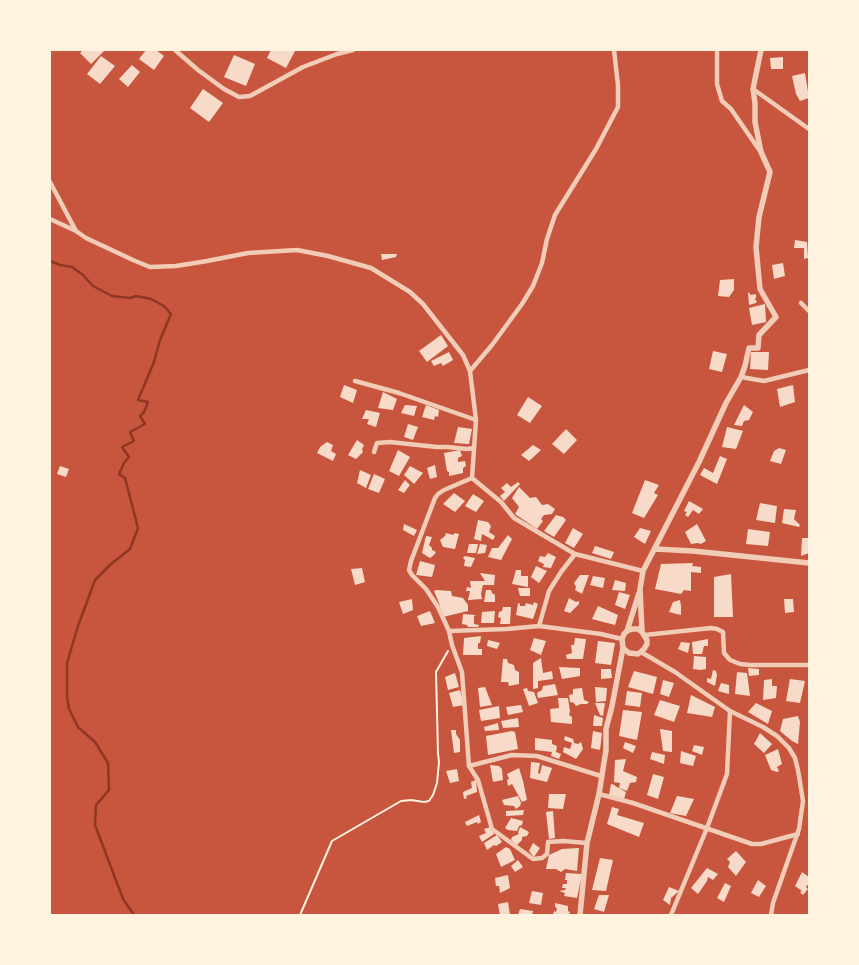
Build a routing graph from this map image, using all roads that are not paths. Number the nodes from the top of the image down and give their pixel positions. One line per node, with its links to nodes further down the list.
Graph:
1 (175, 50): 2 (street)
2 (353, 50)
3 (614, 50): 15 (street)
4 (717, 50): 8 (street)
5 (761, 50): 6 (street)
6 (753, 89): 7 (street); 8 (street)
7 (809, 129)
8 (761, 152): 16 (street)
9 (50, 182): 11 (street)
10 (50, 219): 11 (street)
11 (76, 231): 15 (street)
12 (801, 303): 13 (street)
13 (809, 311)
14 (809, 370): 16 (street)
15 (470, 371): 18 (street)
16 (741, 377): 22 (street)
17 (355, 381): 18 (street)
18 (476, 420): 19 (street)
19 (474, 448): 20 (street); 21 (street)
20 (374, 452)
21 (472, 478): 23 (street); 28 (street)
22 (655, 549): 24 (street); 25 (street)
23 (575, 554): 25 (street); 27 (street)
24 (809, 563)
25 (643, 571): 26 (street)
26 (640, 589): 29 (street); 30 (street)
27 (539, 626): 28 (street); 31 (street)
28 (449, 631): 36 (street)
29 (627, 631): 30 (street); 31 (street)
30 (644, 633): 33 (street); 34 (street)
31 (622, 639): 32 (street)
32 (623, 648): 33 (street); 37 (street)
33 (641, 652): 35 (street)
34 (809, 665)
35 (730, 711): 39 (street); 40 (street)
36 (469, 766): 37 (street); 41 (street)
37 (601, 776): 38 (street)
38 (599, 794): 39 (street); 41 (street)
39 (707, 828): 40 (street); 43 (street)
40 (800, 829): 44 (street)
41 (587, 844): 42 (street)
42 (580, 915)
43 (671, 915)
44 (771, 915)

